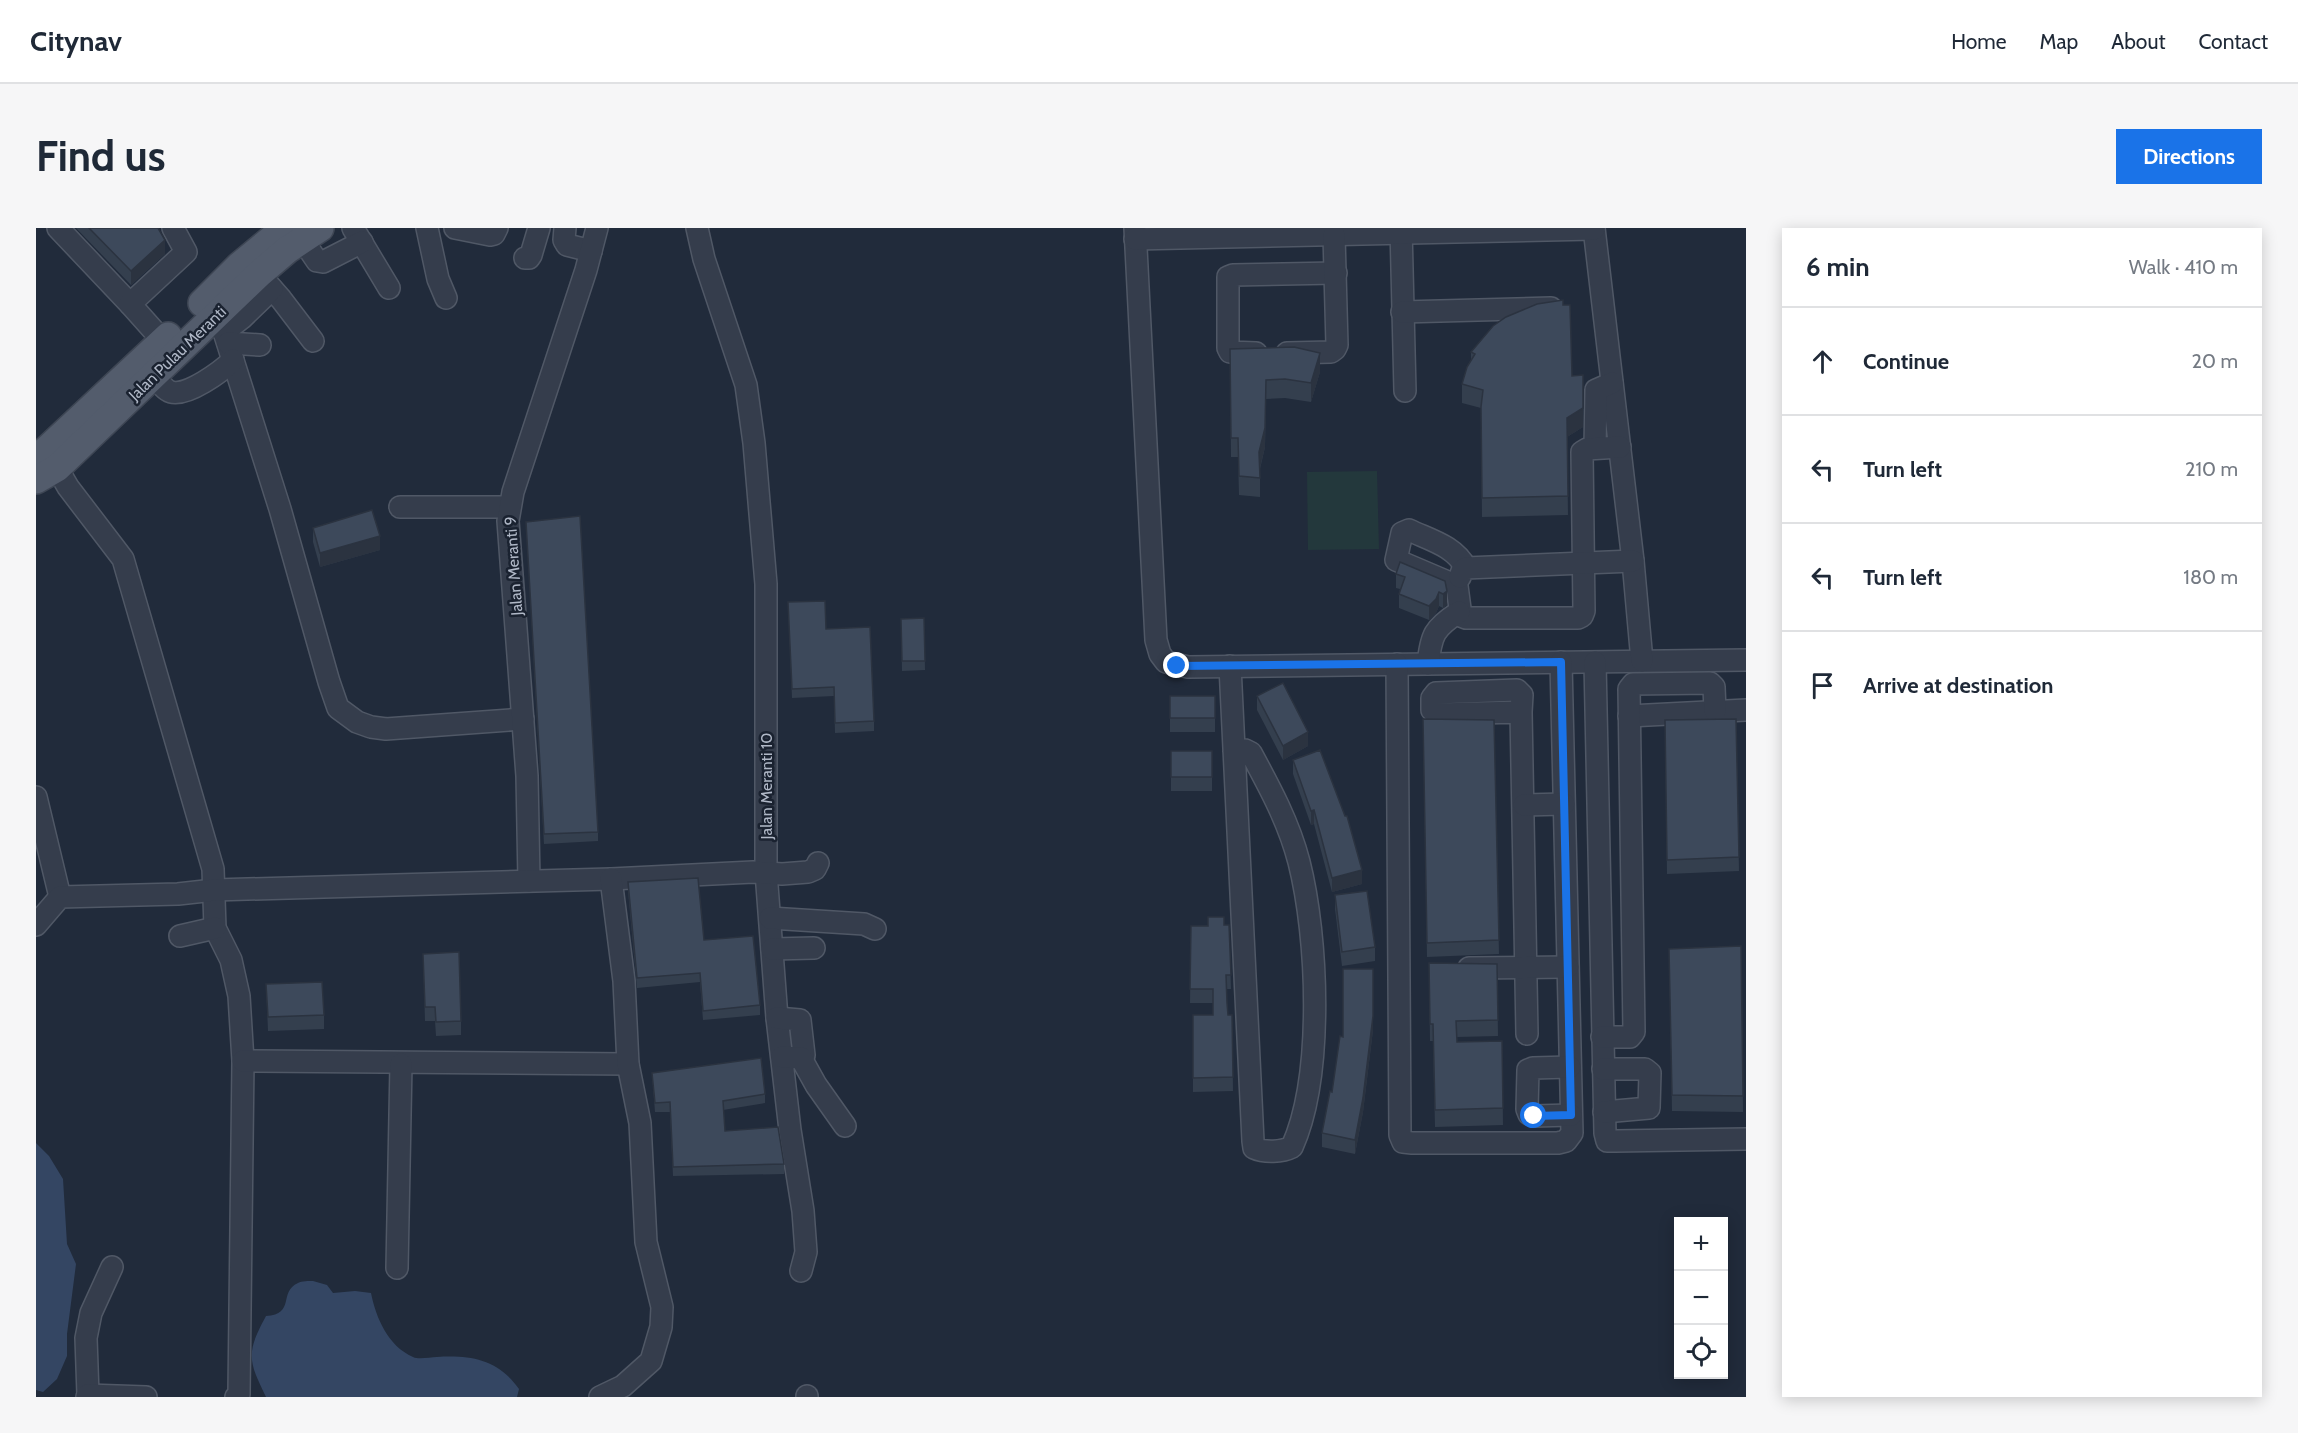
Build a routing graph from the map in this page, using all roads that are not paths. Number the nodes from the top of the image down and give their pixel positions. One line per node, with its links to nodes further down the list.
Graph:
1 (58, 228): 23 (street)
2 (173, 228): 23 (street)
3 (427, 228): 22 (street)
4 (454, 228): 5 (street)
5 (497, 228)
6 (539, 228): 18 (street)
7 (566, 228): 17 (street)
8 (597, 228): 17 (street, Jalan Meranti 9)
9 (697, 228): 60 (street, Jalan Meranti 10)
10 (1594, 229): 11 (street); 31 (street)
11 (1501, 230): 13 (street)
12 (307, 231): 15 (street); 20 (main road, Jalan Pulau Meranti); 27 (main road, Jalan Pulau Meranti)
13 (1401, 231): 16 (street); 25 (street)
14 (1135, 234): 16 (street); 47 (street)
15 (358, 235): 21 (street)
16 (1334, 235): 19 (street)
17 (591, 252): 37 (street, Jalan Meranti 9)
18 (525, 258)
19 (1336, 273): 19 (street)
20 (265, 282): 26 (main road, Jalan Pulau Meranti); 28 (street)
21 (389, 288)
22 (446, 298)
23 (130, 304): 27 (street)
24 (1551, 308): 25 (street)
25 (1402, 312): 32 (street)
26 (224, 338): 29 (street); 30 (main road, Jalan Pulau Meranti); 30 (street); 52 (street)
27 (163, 341): 35 (main road, Jalan Pulau Meranti)
28 (313, 341)
29 (260, 345)
30 (154, 375): 35 (main road, Jalan Pulau Meranti)
31 (1612, 383): 33 (street); 34 (street)
32 (1405, 391)
33 (1620, 447): 34 (street); 38 (street)
34 (1595, 448): 39 (street)
35 (43, 468): 63 (street)
36 (400, 507): 37 (street)
37 (510, 507): 52 (street, Jalan Meranti 9)
38 (1633, 561): 39 (street); 42 (street)
39 (1585, 564): 40 (street); 40 (street)
40 (1459, 612): 46 (street)
41 (1746, 660): 42 (street)
42 (1642, 661): 44 (street)
43 (1561, 662): 44 (street); 46 (street); 55 (street)
44 (1595, 662): 58 (street)
45 (1397, 664): 46 (street); 47 (street); 84 (street)
46 (1428, 664)
47 (1230, 666): 53 (street)
48 (1746, 710): 49 (street)
49 (1715, 711): 51 (street); 51 (street)
50 (1521, 712): 56 (street)
51 (1629, 716): 57 (street)
52 (523, 719): 62 (street, Jalan Meranti 9)
53 (1234, 751): 53 (street)
54 (36, 797): 64 (street)
55 (1564, 804): 56 (street); 72 (street)
56 (1524, 805): 74 (street)
57 (1629, 810): 58 (street); 76 (street)
58 (1598, 811): 76 (street)
59 (818, 863): 60 (street)
60 (766, 872): 61 (street); 65 (street, Jalan Meranti 10)
61 (611, 879): 62 (street); 80 (street)
62 (529, 881): 63 (street)
63 (213, 890): 64 (street); 67 (street)
64 (60, 897): 66 (street)
65 (770, 918): 68 (street); 71 (street, Jalan Meranti 10)
66 (36, 925)
67 (215, 928): 69 (street); 78 (street)
68 (874, 929)
69 (180, 936)
70 (814, 948): 71 (street)
71 (772, 949): 77 (street, Jalan Meranti 10)
72 (1568, 967): 74 (street); 81 (street)
73 (1458, 968): 74 (street)
74 (1526, 969): 75 (street)
75 (1527, 1034)
76 (1602, 1037): 82 (street)
77 (791, 1058): 85 (street); 89 (street, Jalan Meranti 10)
78 (243, 1061): 79 (street); 92 (street)
79 (401, 1064): 80 (street); 88 (street)
80 (628, 1064): 93 (street)
81 (1570, 1067): 84 (street); 84 (street)
82 (1603, 1069): 83 (street); 83 (street)
83 (1604, 1112): 86 (street)
84 (1571, 1115)
85 (845, 1126)
86 (1746, 1139)
87 (112, 1267): 90 (street)
88 (397, 1268)
89 (801, 1271)
90 (88, 1396): 91 (street)
91 (146, 1397)
92 (236, 1397)
93 (600, 1397)

